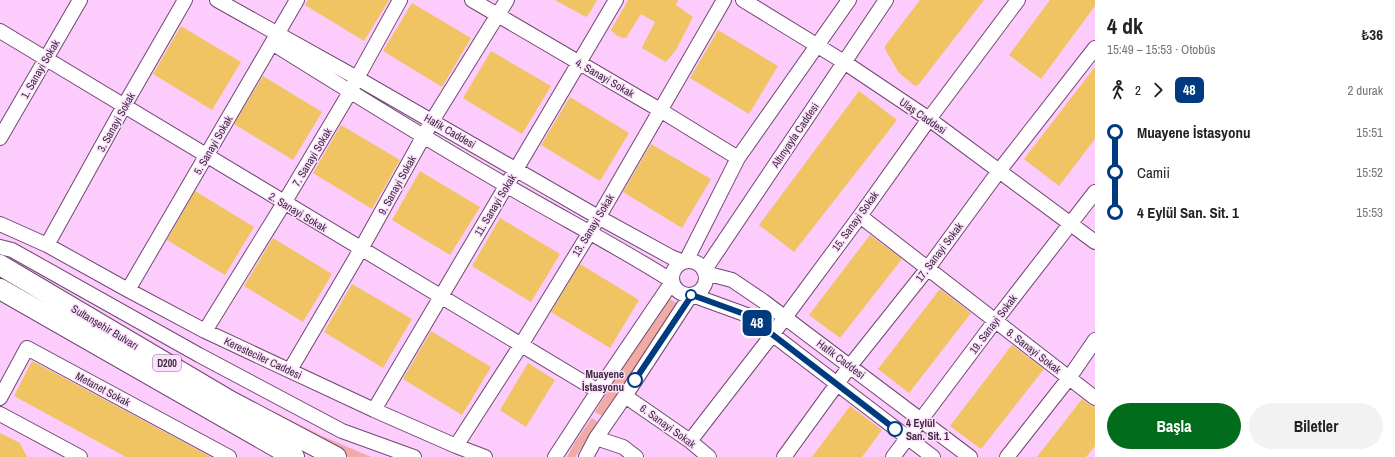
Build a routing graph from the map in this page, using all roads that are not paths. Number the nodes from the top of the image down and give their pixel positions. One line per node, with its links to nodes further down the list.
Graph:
1 (80, 0): 19 (street, 1. Sanayi Sokak)
2 (185, 0): 24 (street, 3. Sanayi Sokak)
3 (217, 0): 16 (street, Hafik Caddesi)
4 (297, 0): 16 (street, 5. Sanayi Sokak)
5 (400, 0): 22 (street, 7. Sanayi Sokak)
6 (472, 0): 14 (street, 4. Sanayi Sokak)
7 (507, 0): 14 (street, 9. Sanayi Sokak)
8 (616, 0): 21 (street, 11. Sanayi Sokak)
9 (724, 0): 25 (street, 13. Sanayi Sokak)
10 (743, 0): 17 (street, Ulaş Caddesi)
11 (849, 0): 17 (street)
12 (886, 0): 20 (street, Altınyayla Caddesi)
13 (1018, 0): 26 (street, 15. Sanayi Sokak)
14 (498, 15): 21 (street, 4. Sanayi Sokak); 27 (street, 9. Sanayi Sokak)
15 (0, 31): 19 (street, 2. Sanayi Sokak)
16 (275, 38): 22 (street, Hafik Caddesi); 23 (street, Hafik Caddesi); 30 (street, 5. Sanayi Sokak)
17 (817, 46): 20 (street, Ulaş Caddesi); 31 (street)
18 (1095, 48): 33 (street, 17. Sanayi Sokak)
19 (46, 59): 24 (street, 2. Sanayi Sokak); 29 (street, 1. Sanayi Sokak)
20 (844, 62): 26 (street, Ulaş Caddesi); 49 (street, Altınyayla Caddesi)
21 (579, 63): 25 (street, 4. Sanayi Sokak); 32 (street, 11. Sanayi Sokak)
22 (357, 78): 23 (street, 7. Sanayi Sokak); 27 (street, Hafik Caddesi)
23 (350, 92): 28 (street, Hafik Caddesi); 36 (street, 7. Sanayi Sokak)
24 (124, 106): 30 (street, 2. Sanayi Sokak); 43 (street, 3. Sanayi Sokak)
25 (660, 110): 31 (street, 4. Sanayi Sokak); 38 (street, 13. Sanayi Sokak)
26 (928, 119): 33 (street, Ulaş Caddesi); 37 (street, 15. Sanayi Sokak)
27 (432, 121): 28 (street, 9. Sanayi Sokak); 32 (street, Hafik Caddesi)
28 (424, 137): 34 (street, Hafik Caddesi); 45 (street, 9. Sanayi Sokak)
29 (0, 138)
30 (206, 157): 36 (street, 2. Sanayi Sokak); 52 (street, 5. Sanayi Sokak)
31 (738, 158): 46 (street)
32 (516, 170): 34 (street, 11. Sanayi Sokak); 38 (street, Hafik Caddesi)
33 (999, 171): 40 (street, Ulaş Caddesi); 48 (street, 17. Sanayi Sokak)
34 (506, 185): 41 (street, Hafik Caddesi); 54 (street, 11. Sanayi Sokak)
35 (1095, 192): 40 (street, 19. Sanayi Sokak)
36 (284, 203): 45 (street, 2. Sanayi Sokak); 57 (street, 7. Sanayi Sokak)
37 (860, 216): 48 (street, 8. Sanayi Sokak); 55 (street, 15. Sanayi Sokak)
38 (598, 217): 41 (street, 13. Sanayi Sokak); 46 (street, Hafik Caddesi)
39 (0, 224): 43 (street, Keresteciler Caddesi)
40 (1070, 224): 42 (street, Ulaş Caddesi); 56 (street, 19. Sanayi Sokak)
41 (590, 232): 50 (street, Hafik Caddesi); 60 (street, 13. Sanayi Sokak)
42 (1095, 242)
43 (47, 245): 52 (street, Keresteciler Caddesi)
44 (0, 247): 80 (street)
45 (361, 249): 54 (street, 2. Sanayi Sokak); 62 (street, 9. Sanayi Sokak)
46 (685, 261): 49 (street); 50 (street)
47 (0, 265): 79 (highway, Sultanşehir Bulvarı / D200)
48 (928, 268): 56 (street, 8. Sanayi Sokak); 61 (street, 17. Sanayi Sokak)
49 (704, 272): 53 (street); 55 (street, Hafik Caddesi)
50 (672, 281): 53 (street); 65 (street)
51 (0, 288): 78 (highway, Sultanşehir Bulvarı / D200)
52 (128, 290): 57 (street, Keresteciler Caddesi)
53 (692, 295): 58 (street, Hafik Caddesi); 66 (street)
54 (441, 297): 60 (street, 2. Sanayi Sokak); 69 (street, 11. Sanayi Sokak)
55 (785, 317): 58 (street, 15. Sanayi Sokak); 61 (street, Hafik Caddesi)
56 (995, 321): 63 (street, 8. Sanayi Sokak); 71 (street, 19. Sanayi Sokak)
57 (205, 331): 62 (street, Keresteciler Caddesi)
58 (772, 335): 64 (street, Hafik Caddesi); 74 (street, 15. Sanayi Sokak)
59 (1095, 340): 63 (street)
60 (521, 345): 65 (street, 2. Sanayi Sokak); 75 (street, 13. Sanayi Sokak)
61 (850, 366): 64 (street, 17. Sanayi Sokak); 71 (street, Hafik Caddesi)
62 (290, 370): 69 (street, Keresteciler Caddesi)
63 (1069, 378): 68 (street, 8. Sanayi Sokak); 90 (street)
64 (838, 385): 73 (street, Hafik Caddesi); 86 (street, 17. Sanayi Sokak)
65 (598, 391): 82 (street)
66 (625, 396): 72 (street); 74 (street, 6. Sanayi Sokak)
67 (0, 398): 77 (street, Metanet Sokak)
68 (1095, 398)
69 (374, 410): 75 (street, Keresteciler Caddesi)
70 (0, 414): 76 (street)
71 (920, 420): 73 (street, 19. Sanayi Sokak); 89 (street, Hafik Caddesi)
72 (596, 438): 83 (street); 84 (street)
73 (907, 438): 87 (street, 19. Sanayi Sokak); 88 (street, Hafik Caddesi)
74 (690, 441): 85 (street, 6. Sanayi Sokak)
75 (456, 446): 81 (street, Keresteciler Caddesi)
76 (80, 457)
77 (229, 457)
78 (294, 457)
79 (336, 457)
80 (414, 457)
81 (484, 457)
82 (555, 457)
83 (586, 457)
84 (636, 457)
85 (709, 457)
86 (784, 457)
87 (893, 457)
88 (933, 457)
89 (970, 457)
90 (1007, 457)

